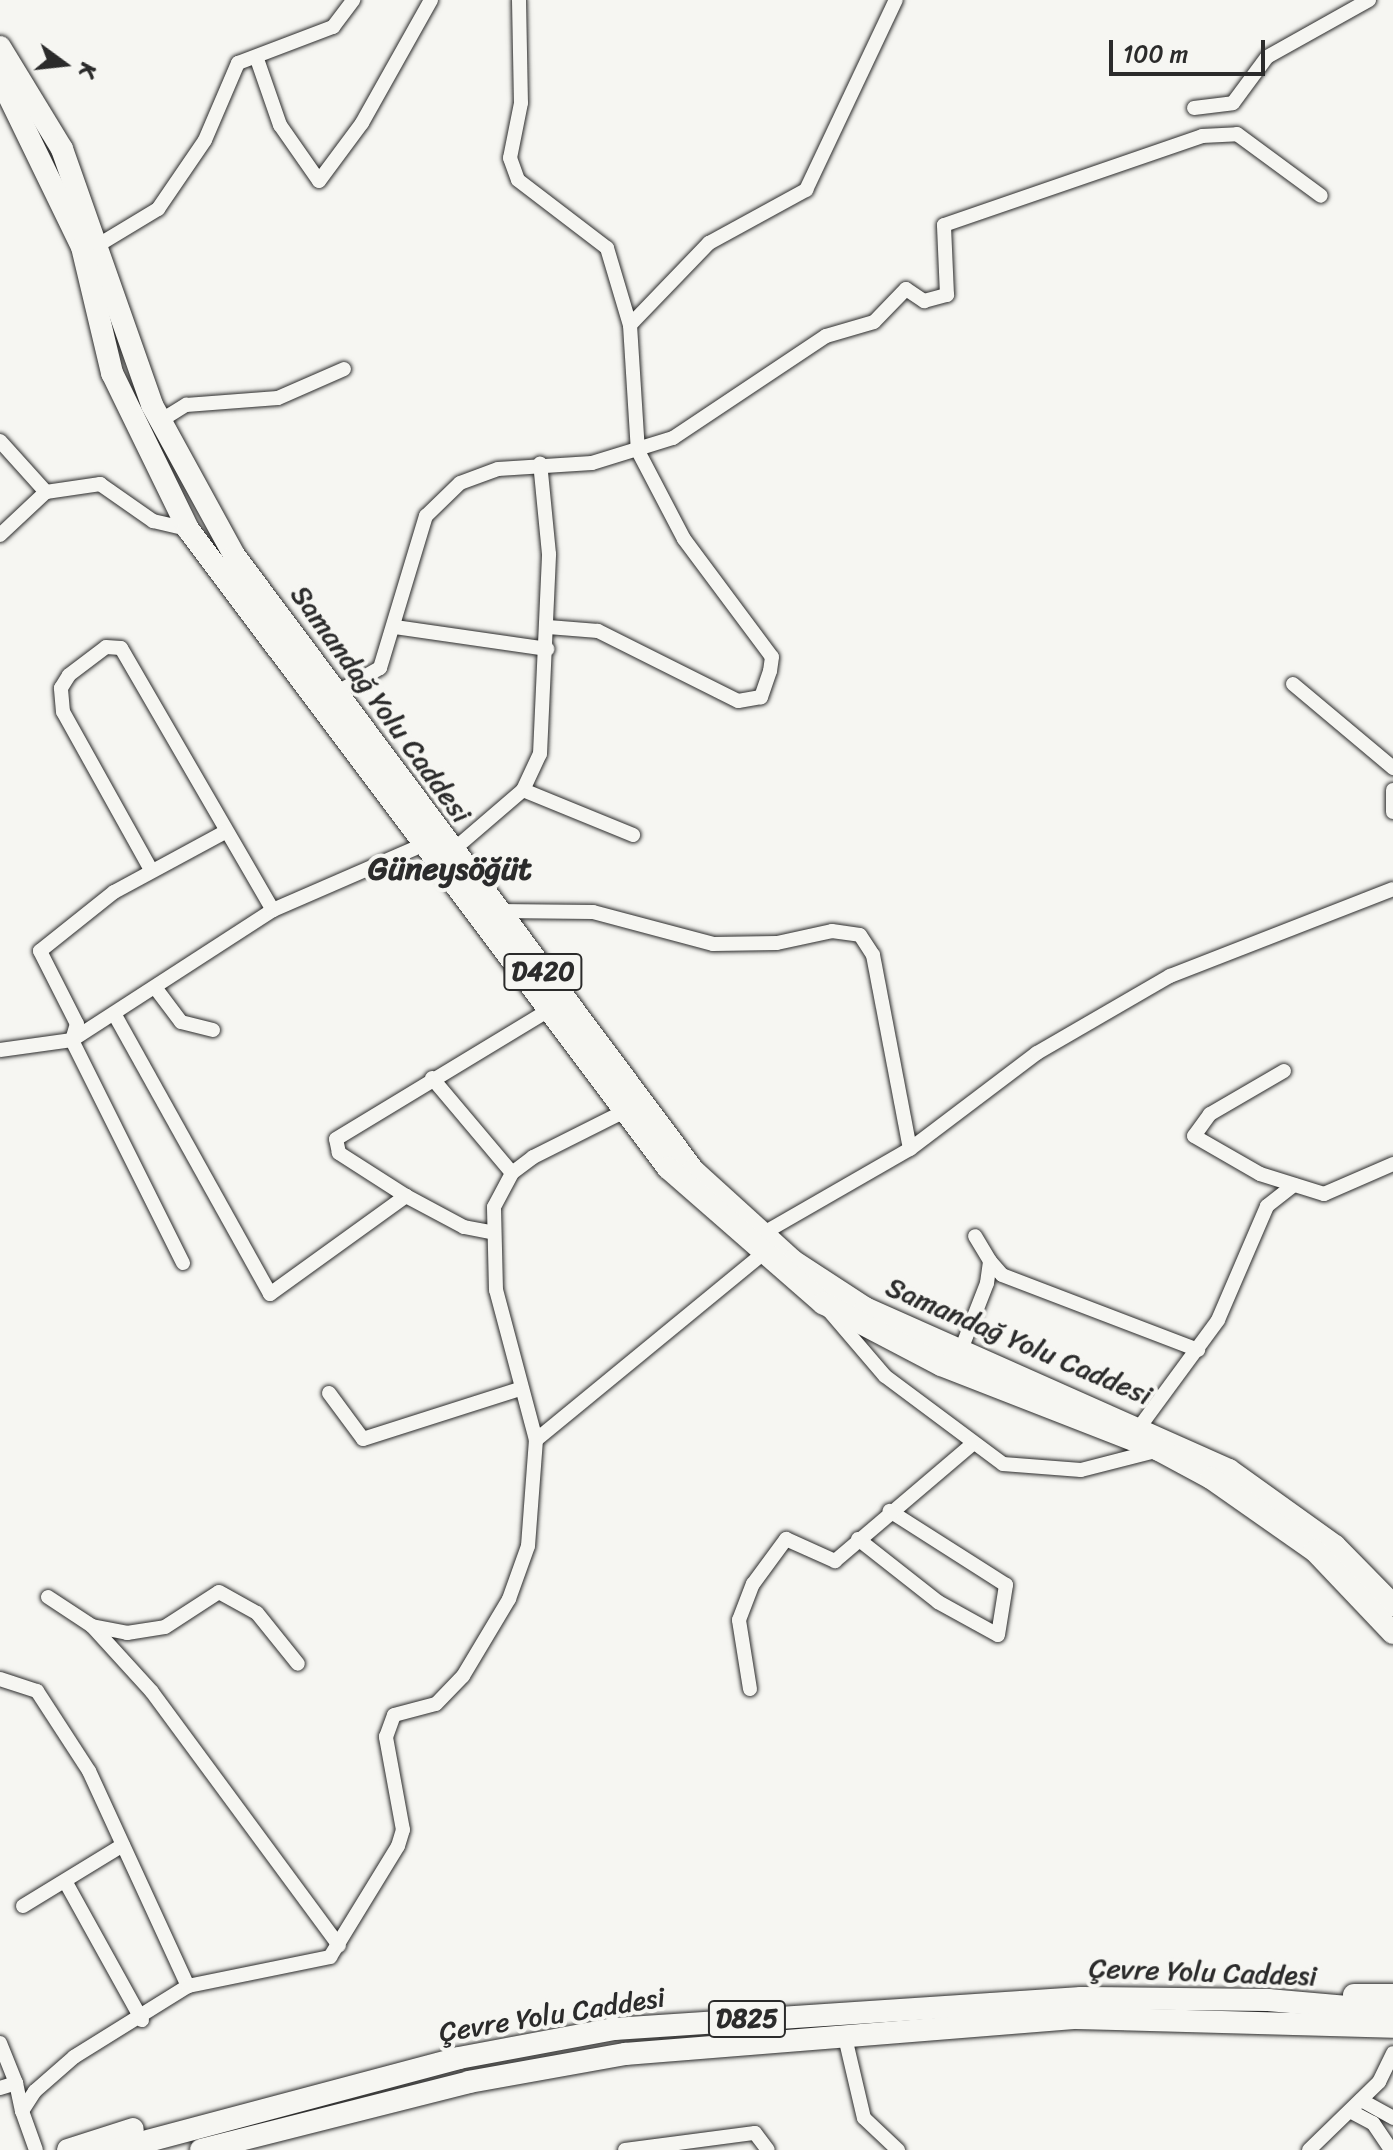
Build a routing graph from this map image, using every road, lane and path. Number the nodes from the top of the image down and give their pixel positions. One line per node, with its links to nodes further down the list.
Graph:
1 (353, 0): 7 (street)
2 (431, 0): 7 (street)
3 (519, 0): 12 (street)
4 (896, 0): 12 (street)
5 (1369, 0): 9 (street)
6 (0, 47): 11 (highway, Samandağ Yolu Caddesi / D420)
7 (257, 59): 11 (street)
8 (0, 78): 19 (highway, Samandağ Yolu Caddesi / D420)
9 (1194, 108)
10 (1321, 196): 16 (street)
11 (95, 247): 14 (highway, Samandağ Yolu Caddesi / D420)
12 (630, 325): 16 (street)
13 (344, 369): 14 (street)
14 (160, 421): 25 (highway, Samandağ Yolu Caddesi / D420)
15 (0, 441): 18 (street)
16 (638, 451): 17 (street); 22 (street)
17 (540, 463): 21 (street); 22 (street)
18 (46, 492): 19 (street); 20 (street)
19 (188, 529): 32 (highway, Samandağ Yolu Caddesi / D420)
20 (0, 535)
21 (395, 627): 23 (street); 25 (street)
22 (548, 627): 23 (street)
23 (547, 649): 27 (street)
24 (1293, 684): 26 (street)
25 (334, 694): 33 (highway, Samandağ Yolu Caddesi / D420)
26 (1393, 768)
27 (523, 790): 31 (street); 33 (street)
28 (1393, 790): 29 (street)
29 (1393, 812)
30 (225, 832): 34 (street); 34 (street); 36 (street)
31 (633, 835)
32 (427, 843): 36 (street); 39 (highway, Samandağ Yolu Caddesi / D420)
33 (452, 851): 37 (highway, Samandağ Yolu Caddesi / D420)
34 (150, 868): 42 (street)
35 (1393, 889): 47 (street)
36 (273, 910): 38 (street)
37 (498, 911): 47 (street); 54 (highway, Samandağ Yolu Caddesi / D420)
38 (157, 990): 40 (street); 41 (street)
39 (549, 1010): 45 (street); 46 (highway, Samandağ Yolu Caddesi / D420)
40 (116, 1017): 42 (street); 51 (street)
41 (213, 1030)
42 (72, 1040): 43 (street); 56 (street)
43 (0, 1050)
44 (1284, 1071): 50 (street)
45 (432, 1078): 49 (street); 51 (street)
46 (625, 1111): 49 (street); 54 (highway, Samandağ Yolu Caddesi / D420)
47 (910, 1149): 54 (street)
48 (1393, 1164): 50 (street)
49 (512, 1173): 52 (street)
50 (1294, 1185): 58 (street)
51 (406, 1196): 52 (street)
52 (490, 1232): 60 (street)
53 (975, 1236): 55 (street)
54 (762, 1244): 57 (highway, Samandağ Yolu Caddesi / D420); 59 (highway, Samandağ Yolu Caddesi / D420); 63 (street)
55 (990, 1261): 58 (street); 59 (street)
56 (183, 1263)
57 (823, 1303): 64 (street); 65 (highway, Samandağ Yolu Caddesi / D420)
58 (1198, 1350): 62 (street)
59 (959, 1355): 62 (highway, Samandağ Yolu Caddesi / D420)
60 (517, 1390): 61 (street); 63 (street)
61 (329, 1393)
62 (1141, 1425): 69 (highway, Samandağ Yolu Caddesi / D420)
63 (536, 1440): 78 (street)
64 (970, 1446): 65 (street); 66 (street)
65 (1159, 1450): 71 (highway, Samandağ Yolu Caddesi / D420)
66 (890, 1511): 67 (street); 67 (street)
67 (858, 1539): 74 (street)
68 (48, 1597): 70 (street)
69 (1393, 1605)
70 (92, 1626): 72 (street); 78 (street)
71 (1393, 1633)
72 (298, 1664)
73 (0, 1679): 75 (street)
74 (750, 1689)
75 (123, 1845): 76 (street); 79 (street)
76 (65, 1881): 77 (street); 83 (street)
77 (23, 1906)
78 (339, 1946): 79 (street)
79 (188, 1986): 83 (street)
80 (1393, 1995): 81 (highway)
81 (1267, 2010): 82 (highway, Çevre Yolu Caddesi / D825); 84 (highway, Çevre Yolu Caddesi / D825); 85 (highway, Çevre Yolu Caddesi / D825); 86 (highway); 89 (highway, Çevre Yolu Caddesi / D825)
82 (1393, 2011)
83 (142, 2020): 94 (street)
84 (1393, 2027)
85 (844, 2033): 93 (highway, Çevre Yolu Caddesi / D825); 104 (street)
86 (1393, 2041)
87 (0, 2043): 90 (street)
88 (1393, 2053): 92 (street)
89 (411, 2069): 98 (highway); 99 (highway, Çevre Yolu Caddesi / D825)
90 (16, 2083): 91 (street); 94 (street)
91 (0, 2088)
92 (1361, 2100): 95 (street); 96 (street)
93 (364, 2108): 100 (highway, Çevre Yolu Caddesi / D825); 101 (highway)
94 (22, 2111): 97 (street)
95 (1350, 2111): 105 (street); 106 (street)
96 (1393, 2118)
97 (36, 2150)
98 (68, 2150)
99 (114, 2150)
100 (201, 2150)
101 (254, 2150)
102 (625, 2150): 103 (street)
103 (768, 2150)
104 (898, 2150)
105 (1309, 2150)
106 (1391, 2150)

